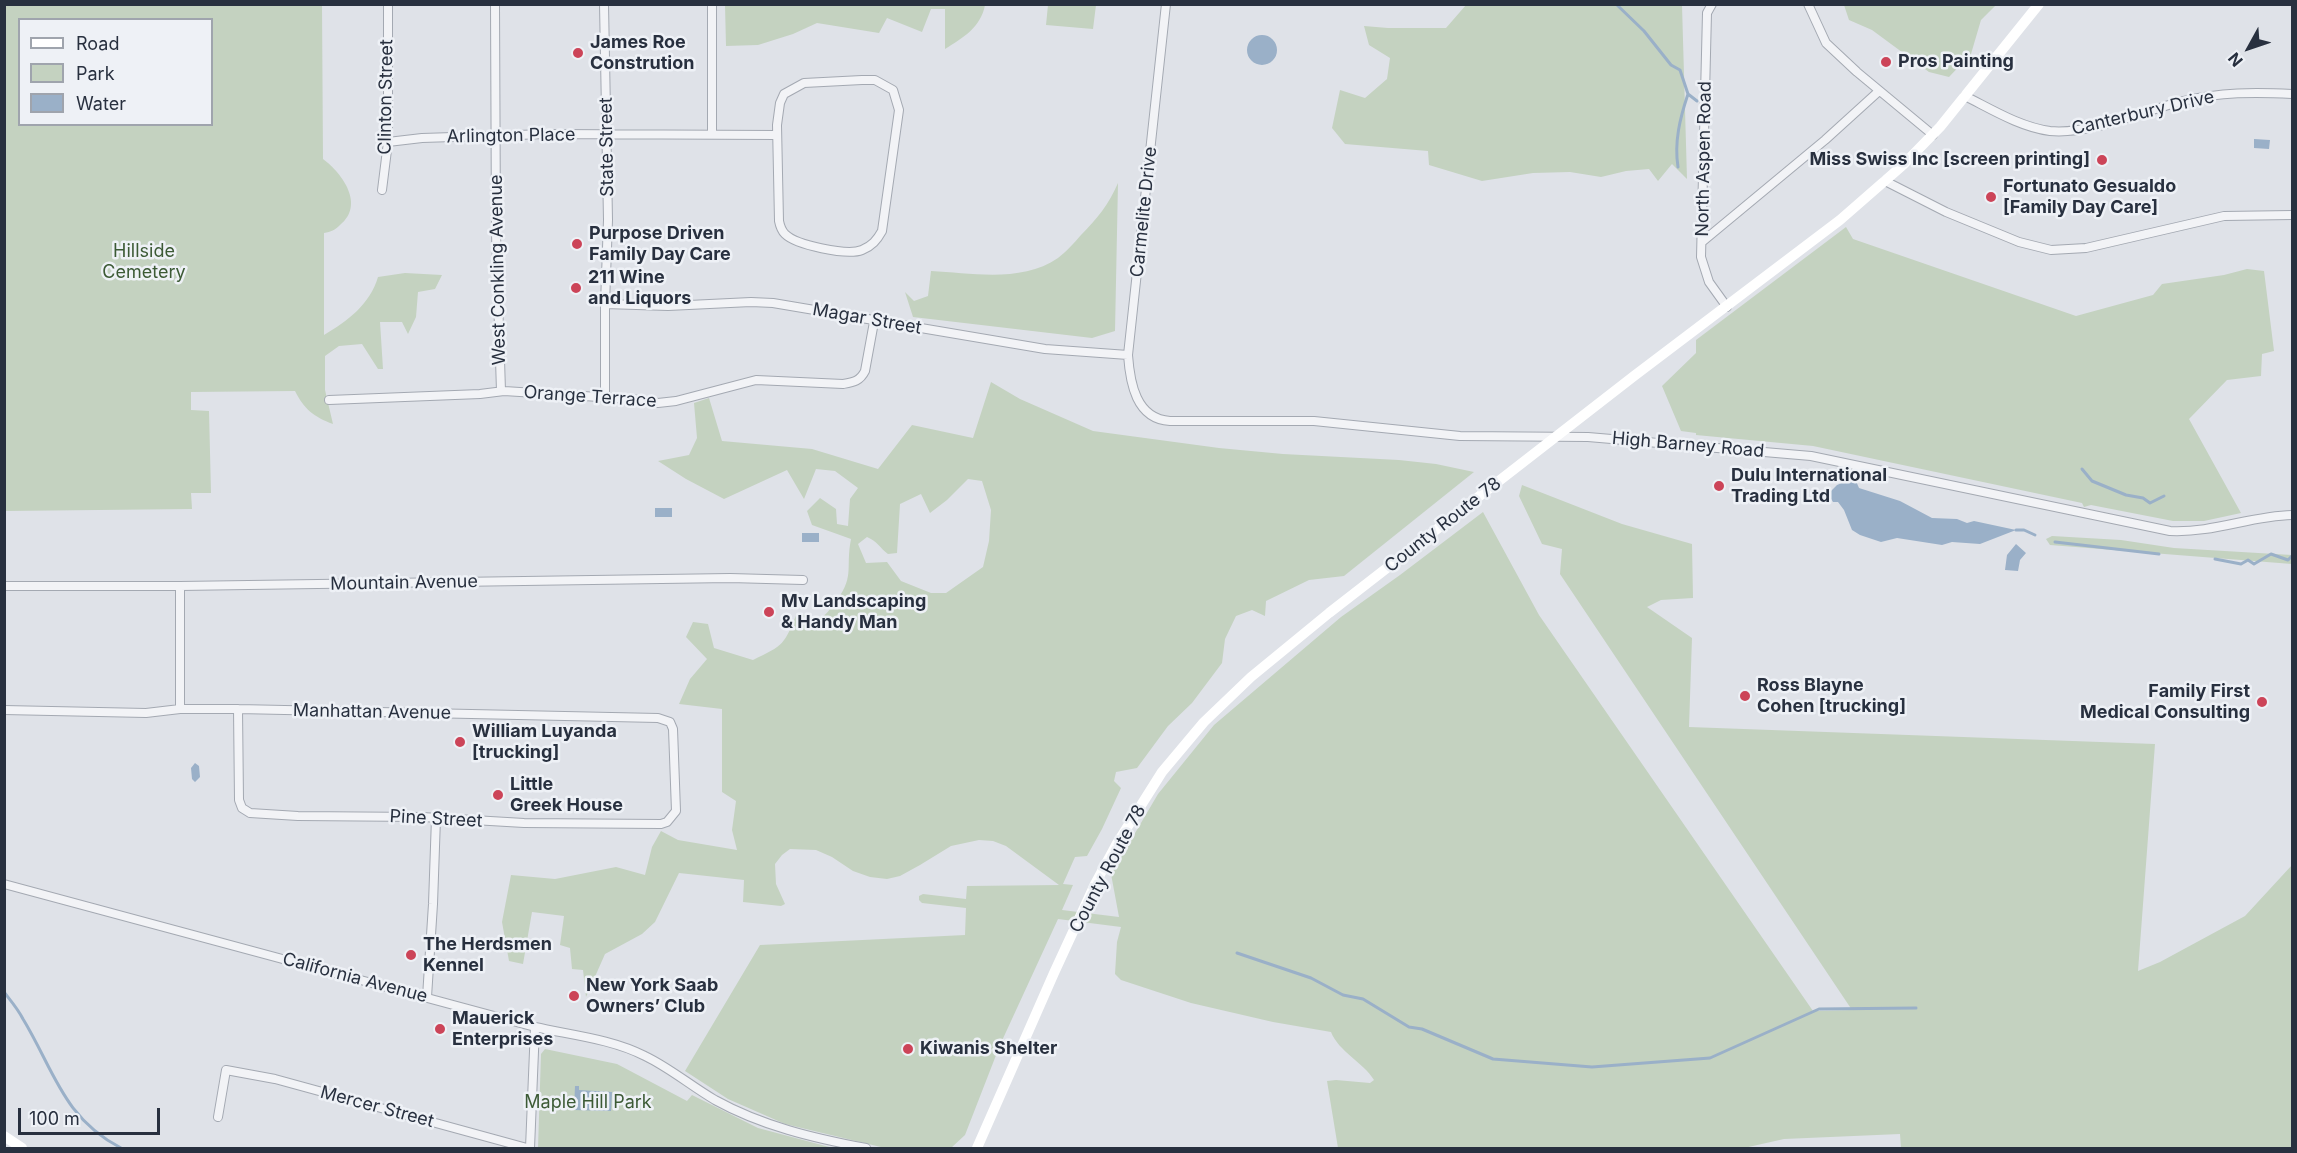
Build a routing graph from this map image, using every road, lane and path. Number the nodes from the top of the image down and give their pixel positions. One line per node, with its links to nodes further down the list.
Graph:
1 (387, 4): 17 (street, Clinton Street)
2 (495, 4): 13 (street, West Conkling Avenue)
3 (604, 4): 14 (street, State Street)
4 (712, 4): 12 (street)
5 (1166, 4): 25 (street, Carmelite Drive)
6 (1712, 4): 21 (street, North Aspen Road)
7 (1808, 4): 9 (street)
8 (2039, 4): 11 (street, County Route 78)
9 (1879, 91): 16 (street); 21 (street)
10 (2292, 94): 11 (street, Canterbury Drive)
11 (1965, 96): 16 (street, County Route 78)
12 (712, 133): 14 (street, Arlington Place); 15 (street, Arlington Place)
13 (495, 135): 14 (street, Arlington Place); 17 (street, Arlington Place); 26 (street, West Conkling Avenue)
14 (606, 135): 22 (street, State Street)
15 (777, 135): 15 (street)
16 (1933, 135): 18 (street, County Route 78)
17 (388, 142): 19 (street, Clinton Street)
18 (1885, 181): 20 (street); 23 (street, County Route 78)
19 (382, 190)
20 (2292, 215)
21 (1702, 242): 23 (street, North Aspen Road)
22 (605, 304): 24 (street, Magar Street); 27 (street, State Street)
23 (1727, 307): 30 (street, County Route 78)
24 (874, 322): 25 (street, Magar Street); 27 (street, Orange Terrace)
25 (1128, 355): 29 (street, Carmelite Drive)
26 (501, 391): 27 (street, Orange Terrace); 28 (street, Orange Terrace)
27 (606, 398)
28 (328, 400)
29 (1149, 415): 30 (street, High Barney Road)
30 (1556, 436): 31 (street, High Barney Road); 48 (street, County Route 78)
31 (2292, 515)
32 (803, 580): 34 (street, Mountain Avenue)
33 (4, 586): 34 (street, Mountain Avenue)
34 (180, 586): 35 (street)
35 (180, 709): 36 (street, Manhattan Avenue); 37 (street, Manhattan Avenue)
36 (238, 709): 38 (street, Pine Street); 39 (street, Manhattan Avenue)
37 (4, 710)
38 (435, 818): 39 (street, Pine Street); 41 (street)
39 (667, 822)
40 (4, 884): 41 (street, California Avenue)
41 (427, 997): 42 (street, California Avenue)
42 (535, 1027): 46 (street); 47 (street, California Avenue)
43 (218, 1117): 46 (street, Mercer Street)
44 (4, 1136): 45 (street)
45 (22, 1149)
46 (529, 1149)
47 (866, 1149)
48 (976, 1149)

